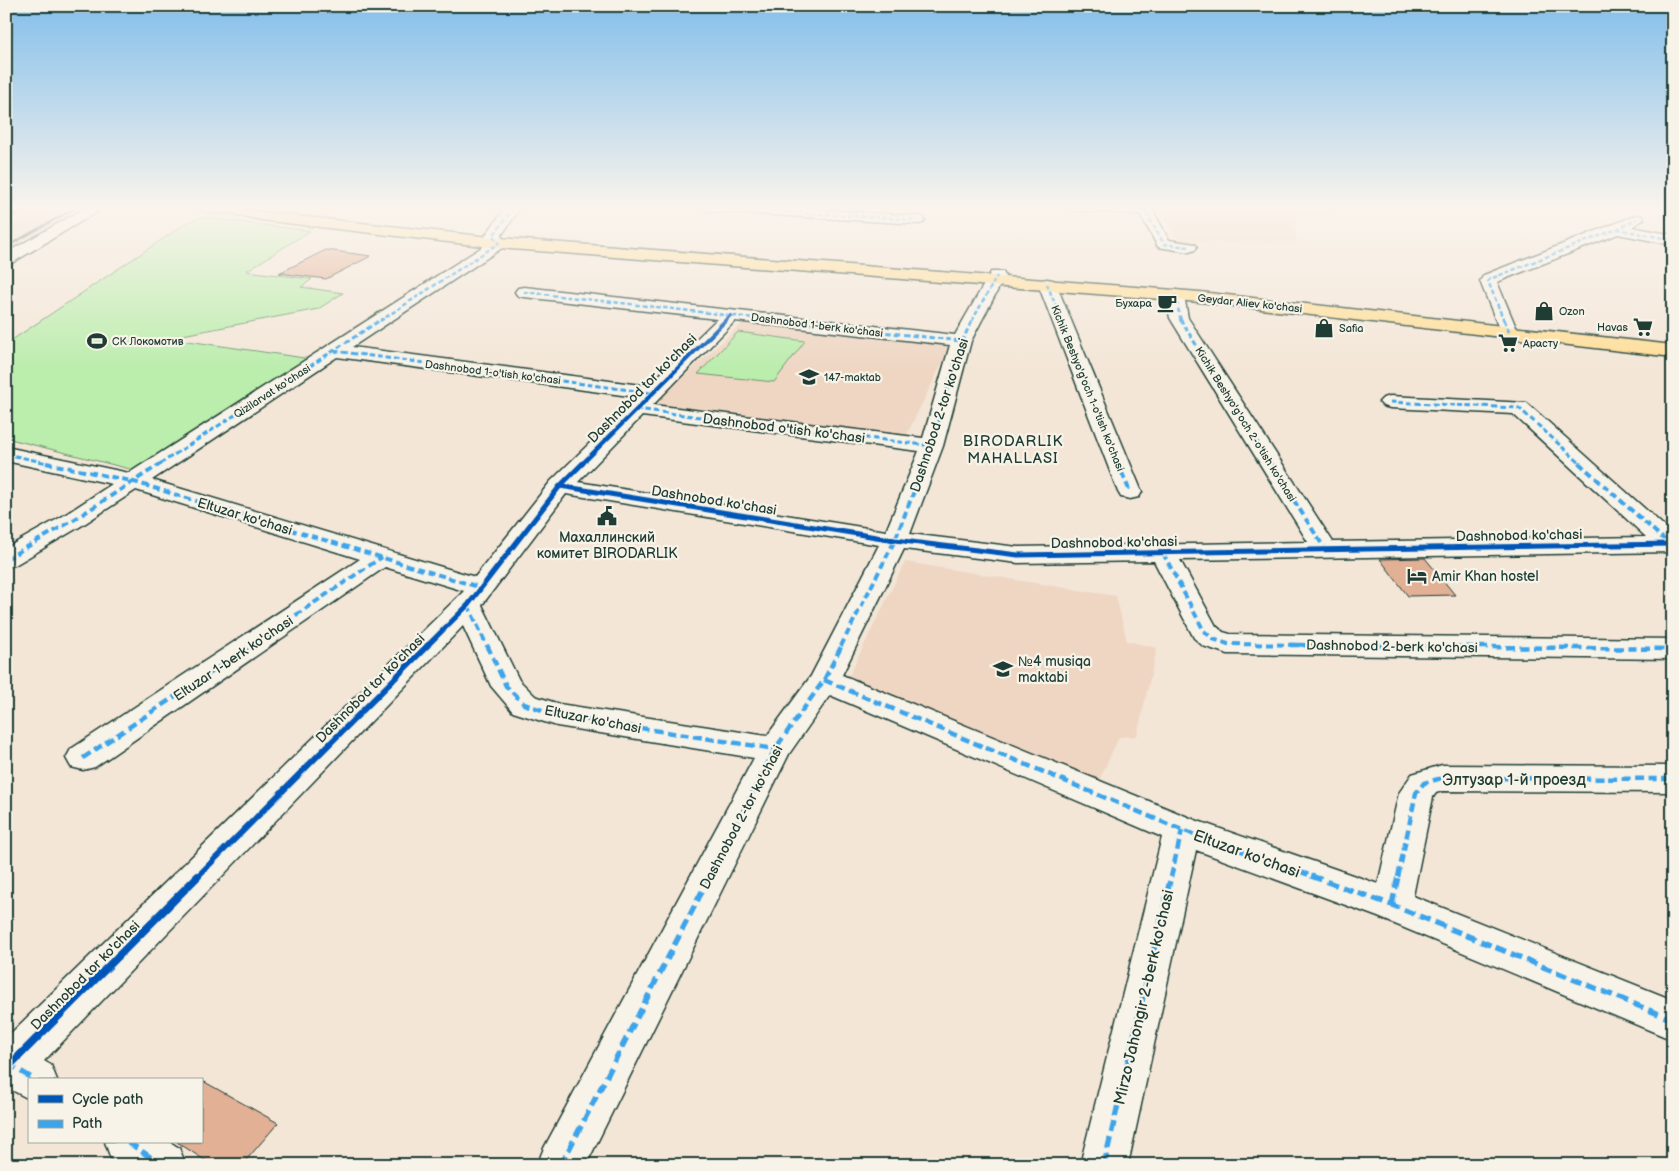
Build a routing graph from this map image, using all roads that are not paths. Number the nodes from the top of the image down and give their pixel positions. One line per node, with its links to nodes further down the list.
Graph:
1 (465, 262): 13 (street, Qizilarvat ko'chasi)
2 (781, 262): 4 (main road, Geydar Aliev ko'chasi)
3 (1534, 262): 10 (street)
4 (996, 278): 5 (main road, Geydar Aliev ko'chasi); 7 (main road, Geydar Aliev ko'chasi); 11 (street, Dashnobod 2-tor ko'chasi)
5 (1047, 284): 8 (main road, Geydar Aliev ko'chasi); 21 (street, Kichik Beshyo'g'och 1-o'tish ko'chasi)
6 (524, 292): 9 (street, Dashnobod 1-berk ko'chasi)
7 (1199, 294): 8 (main road, Geydar Aliev ko'chasi); 10 (main road, Geydar Aliev ko'chasi)
8 (1175, 295): 24 (street, Kichik Beshyo'g'och 2-o'tish ko'chasi)
9 (731, 315): 11 (street, Dashnobod 1-berk ko'chasi); 15 (street, Dashnobod tor ko'chasi)
10 (1508, 330): 12 (main road, Geydar Aliev ko'chasi); 14 (main road, Geydar Aliev ko'chasi)
11 (961, 341): 17 (street, Dashnobod 2-tor ko'chasi)
12 (1673, 347)
13 (334, 352): 15 (street, Dashnobod 1-o'tish ko'chasi); 19 (street, Qizilarvat ko'chasi)
14 (1673, 352)
15 (644, 401): 17 (street, Dashnobod o'tish ko'chasi); 20 (street, Dashnobod tor ko'chasi)
16 (1390, 402): 23 (street)
17 (932, 446): 22 (street, Dashnobod 2-tor ko'chasi)
18 (6, 454): 19 (street, Eltuzar ko'chasi)
19 (131, 481): 26 (street, Eltuzar ko'chasi); 27 (street, Qizilarvat ko'chasi)
20 (560, 486): 22 (street, Dashnobod ko'chasi); 28 (street, Dashnobod tor ko'chasi)
21 (1130, 492)
22 (895, 540): 25 (street, Dashnobod ko'chasi); 30 (street, Dashnobod 2-tor ko'chasi)
23 (1671, 544): 24 (street, Dashnobod ko'chasi)
24 (1325, 549): 25 (street, Dashnobod ko'chasi)
25 (1163, 553): 29 (street, Dashnobod 2-berk ko'chasi)
26 (382, 557): 28 (street, Eltuzar ko'chasi); 32 (street, Eltuzar 1-berk ko'chasi)
27 (6, 559)
28 (475, 597): 31 (street, Eltuzar ko'chasi); 37 (street, Dashnobod tor ko'chasi)
29 (1673, 649)
30 (824, 680): 31 (street, Dashnobod 2-tor ko'chasi); 34 (street, Eltuzar ko'chasi)
31 (775, 749): 40 (street, Dashnobod 2-tor ko'chasi)
32 (83, 758)
33 (1673, 779): 35 (street, Элтузар 1-й проезд)
34 (1182, 830): 35 (street, Eltuzar ko'chasi); 41 (street, Mirzo Jahongir 2-berk ko'chasi)
35 (1392, 905): 36 (street, Eltuzar ko'chasi)
36 (1673, 1020)
37 (17, 1069)
38 (131, 1144): 39 (street)
39 (162, 1165)
40 (561, 1165)
41 (1104, 1165)

